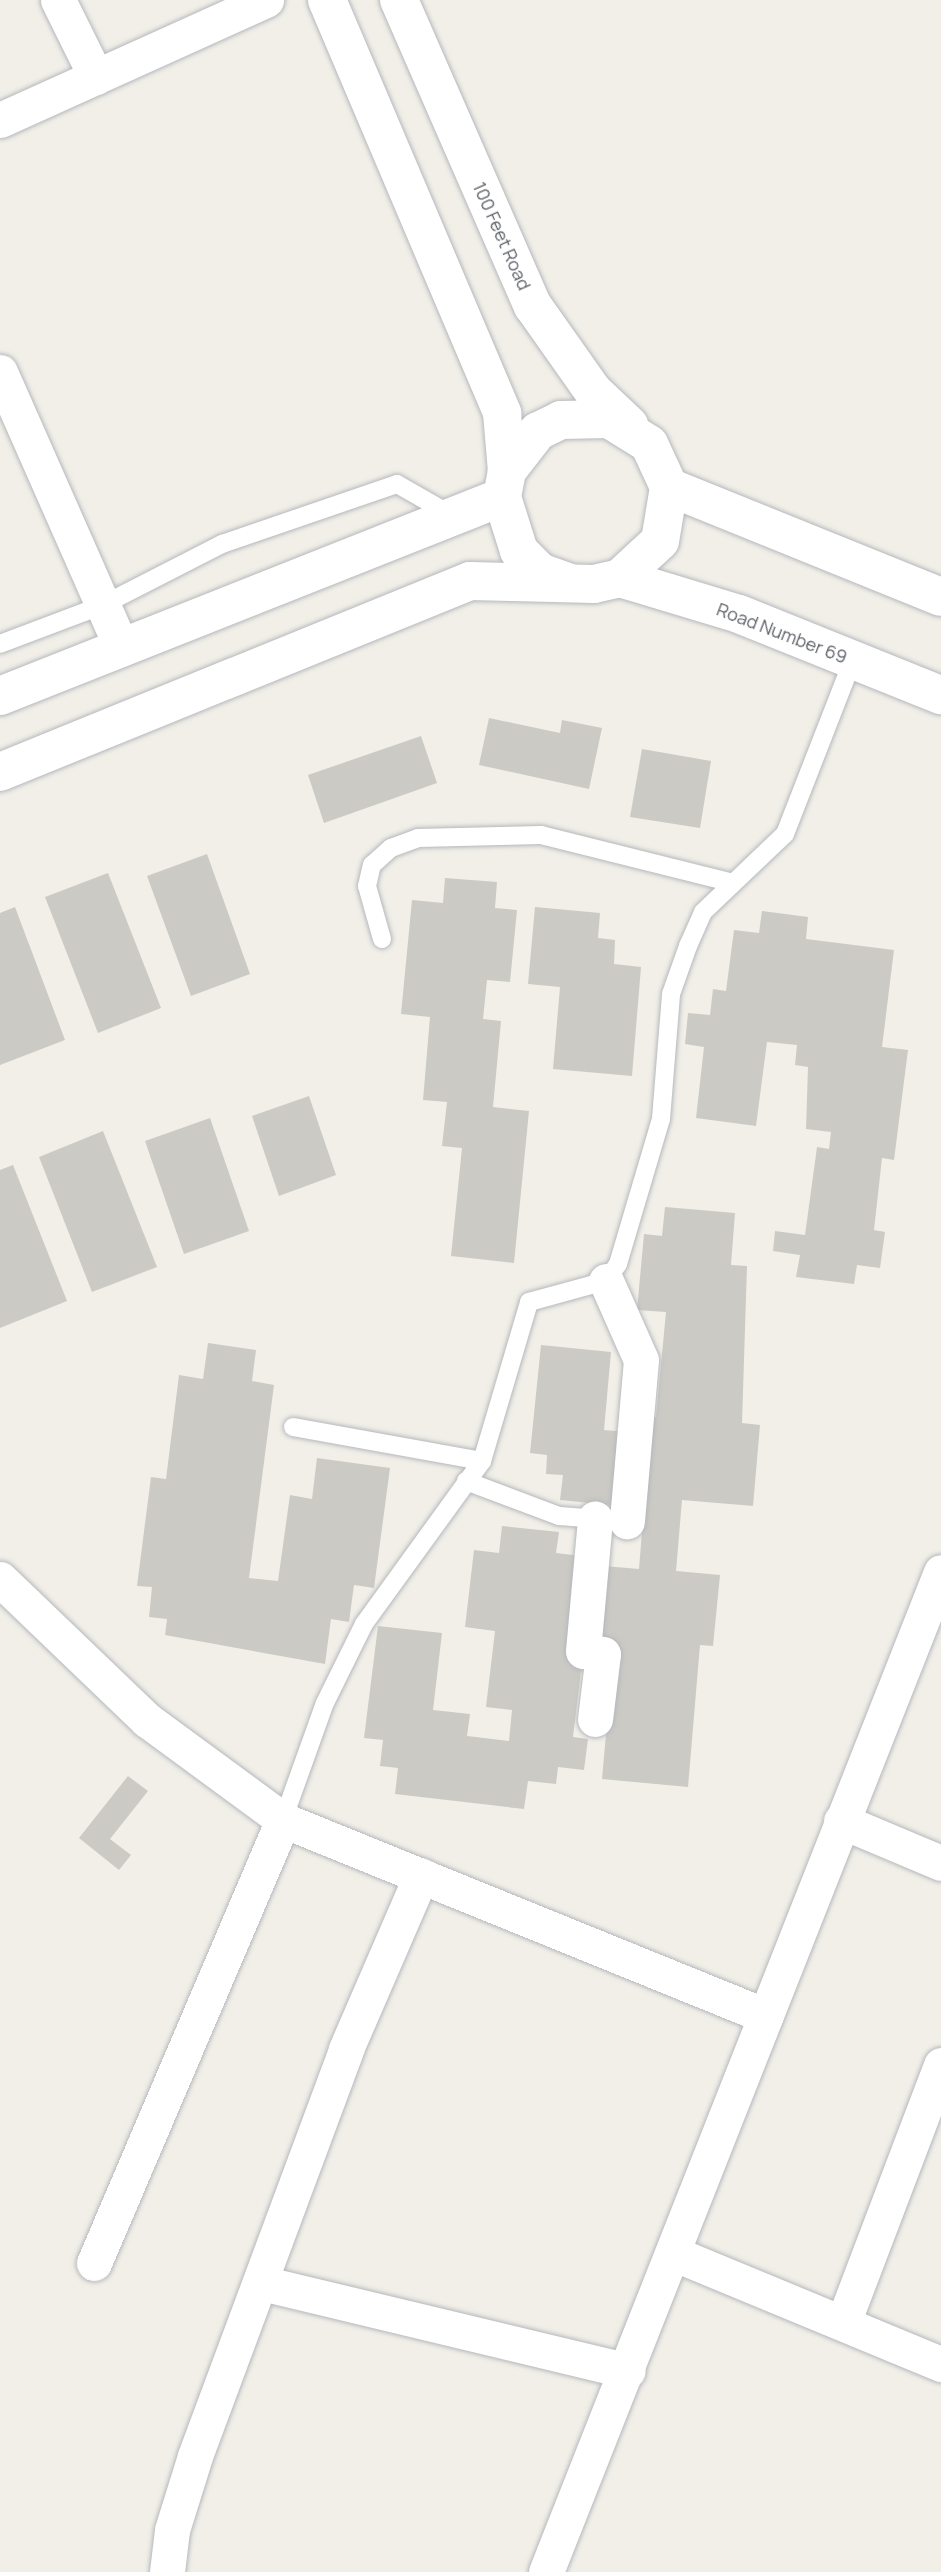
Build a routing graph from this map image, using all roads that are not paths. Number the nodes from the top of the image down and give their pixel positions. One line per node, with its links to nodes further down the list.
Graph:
1 (58, 0): 5 (street)
2 (266, 0): 5 (street)
3 (327, 0): 9 (main road)
4 (399, 0): 8 (main road, 100 Feet Road)
5 (96, 77): 6 (street)
6 (0, 120)
7 (0, 372): 15 (street)
8 (649, 444): 9 (main road); 10 (main road)
9 (505, 484): 11 (main road); 13 (main road)
10 (669, 487): 12 (main road); 14 (main road)
11 (454, 516): 15 (lane); 17 (main road)
12 (620, 578): 13 (main road); 18 (main road, Road Number 69)
13 (567, 582): 21 (main road)
14 (941, 597)
15 (103, 605): 16 (lane); 17 (street)
16 (0, 644)
17 (122, 648): 20 (main road)
18 (853, 660): 19 (main road, Road Number 69); 22 (lane)
19 (941, 695)
20 (0, 696)
21 (0, 772)
22 (729, 882): 23 (lane); 24 (lane)
23 (382, 939)
24 (606, 1281): 26 (lane); 28 (street)
25 (293, 1427): 26 (lane)
26 (482, 1461): 27 (lane)
27 (466, 1481): 28 (lane); 32 (lane)
28 (611, 1520): 31 (street)
29 (941, 1572): 33 (street)
30 (1, 1585): 32 (street)
31 (595, 1719)
32 (283, 1820): 35 (street); 39 (street)
33 (841, 1821): 34 (street); 36 (street)
34 (941, 1863)
35 (421, 1876): 36 (street); 40 (street)
36 (766, 2016): 38 (street)
37 (941, 2065): 41 (street)
38 (675, 2254): 41 (street); 43 (street)
39 (94, 2263)
40 (262, 2283): 43 (street); 44 (street)
41 (843, 2323): 42 (street)
42 (941, 2364)
43 (628, 2371): 45 (street)
44 (167, 2572)
45 (547, 2572)

